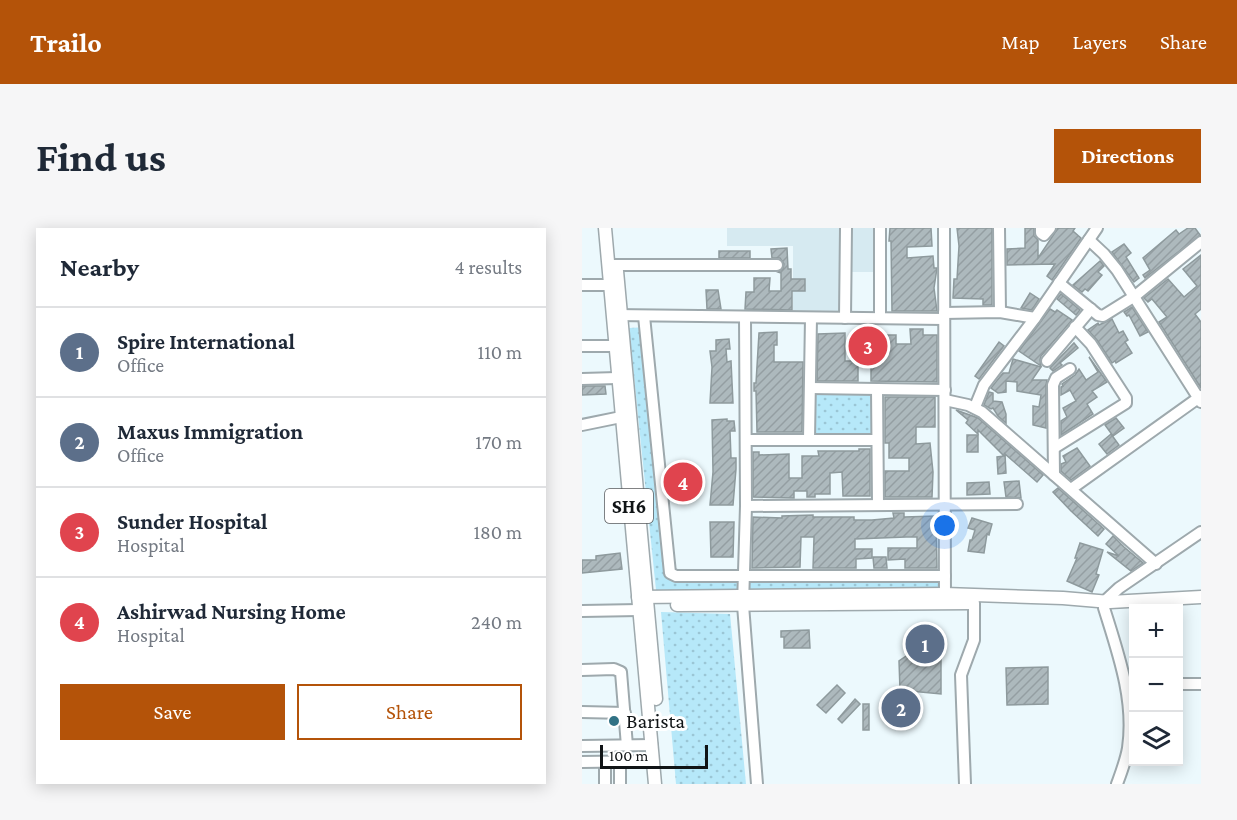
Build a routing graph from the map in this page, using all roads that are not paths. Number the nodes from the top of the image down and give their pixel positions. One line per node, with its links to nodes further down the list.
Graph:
1 (605, 228): 12 (main road, SH6)
2 (613, 228): 12 (main road, SH6)
3 (846, 228): 25 (street)
4 (880, 228): 26 (street)
5 (944, 228): 22 (street)
6 (999, 228): 19 (street)
7 (1041, 228): 8 (street)
8 (1050, 228)
9 (1097, 228): 10 (street)
10 (1089, 240): 14 (street); 17 (street)
11 (1201, 242): 17 (street)
12 (612, 265): 13 (street); 16 (main road, SH6); 20 (main road, SH6)
13 (777, 265)
14 (1059, 283): 18 (street); 27 (street)
15 (582, 285): 16 (street)
16 (610, 285): 20 (main road, SH6)
17 (1135, 296): 18 (street); 38 (street)
18 (1091, 309): 28 (street)
19 (1000, 312): 22 (street); 27 (street)
20 (616, 315): 21 (street); 30 (main road, SH6); 59 (main road, SH6)
21 (644, 316): 23 (street); 54 (street)
22 (944, 316): 26 (street); 37 (street)
23 (745, 317): 24 (street); 42 (street)
24 (811, 318): 25 (street); 35 (street)
25 (845, 318): 26 (street)
26 (880, 318)
27 (1035, 318): 39 (street)
28 (1075, 327): 31 (street); 45 (street)
29 (582, 345): 30 (street)
30 (614, 346): 33 (main road, SH6)
31 (1047, 361)
32 (1070, 369): 45 (street)
33 (617, 378): 34 (street); 40 (main road, SH6)
34 (582, 379)
35 (810, 388): 36 (street); 43 (street)
36 (877, 389): 37 (street); 44 (street)
37 (945, 395): 39 (street); 50 (street)
38 (1200, 399): 47 (street)
39 (975, 407): 46 (street)
40 (621, 417): 41 (street); 59 (main road, SH6)
41 (582, 425)
42 (746, 440): 43 (street); 51 (street)
43 (809, 440): 44 (street)
44 (877, 440): 49 (street)
45 (1054, 448): 46 (street)
46 (1054, 475): 47 (street)
47 (1071, 489): 53 (street)
48 (1017, 504): 50 (street)
49 (878, 505): 50 (street); 51 (street)
50 (945, 505): 55 (street)
51 (746, 506): 54 (street)
52 (1201, 532): 53 (street)
53 (1156, 564): 62 (street)
54 (745, 575): 55 (street); 58 (street)
55 (945, 576): 57 (street)
56 (1201, 597): 62 (main road)
57 (945, 599): 58 (main road); 60 (main road); 62 (main road)
58 (743, 600): 59 (main road); 82 (street)
59 (642, 603): 63 (street); 73 (main road, SH6); 81 (main road, SH6)
60 (974, 603): 62 (main road); 83 (street)
61 (1201, 604): 62 (main road)
62 (1105, 605): 65 (street)
63 (582, 611)
64 (582, 670): 69 (street)
65 (1129, 683)
66 (1183, 684): 67 (street)
67 (1201, 684)
68 (582, 712): 69 (street)
69 (625, 712): 72 (street)
70 (1130, 712): 84 (street)
71 (582, 746): 72 (street)
72 (627, 746): 73 (street)
73 (652, 746): 74 (main road, SH6)
74 (653, 761): 77 (street); 80 (main road, SH6)
75 (582, 762): 76 (street)
76 (605, 762): 77 (street); 78 (street)
77 (620, 762): 79 (street)
78 (605, 784)
79 (620, 784)
80 (655, 784)
81 (662, 784)
82 (757, 784)
83 (965, 784)
84 (1118, 784)

